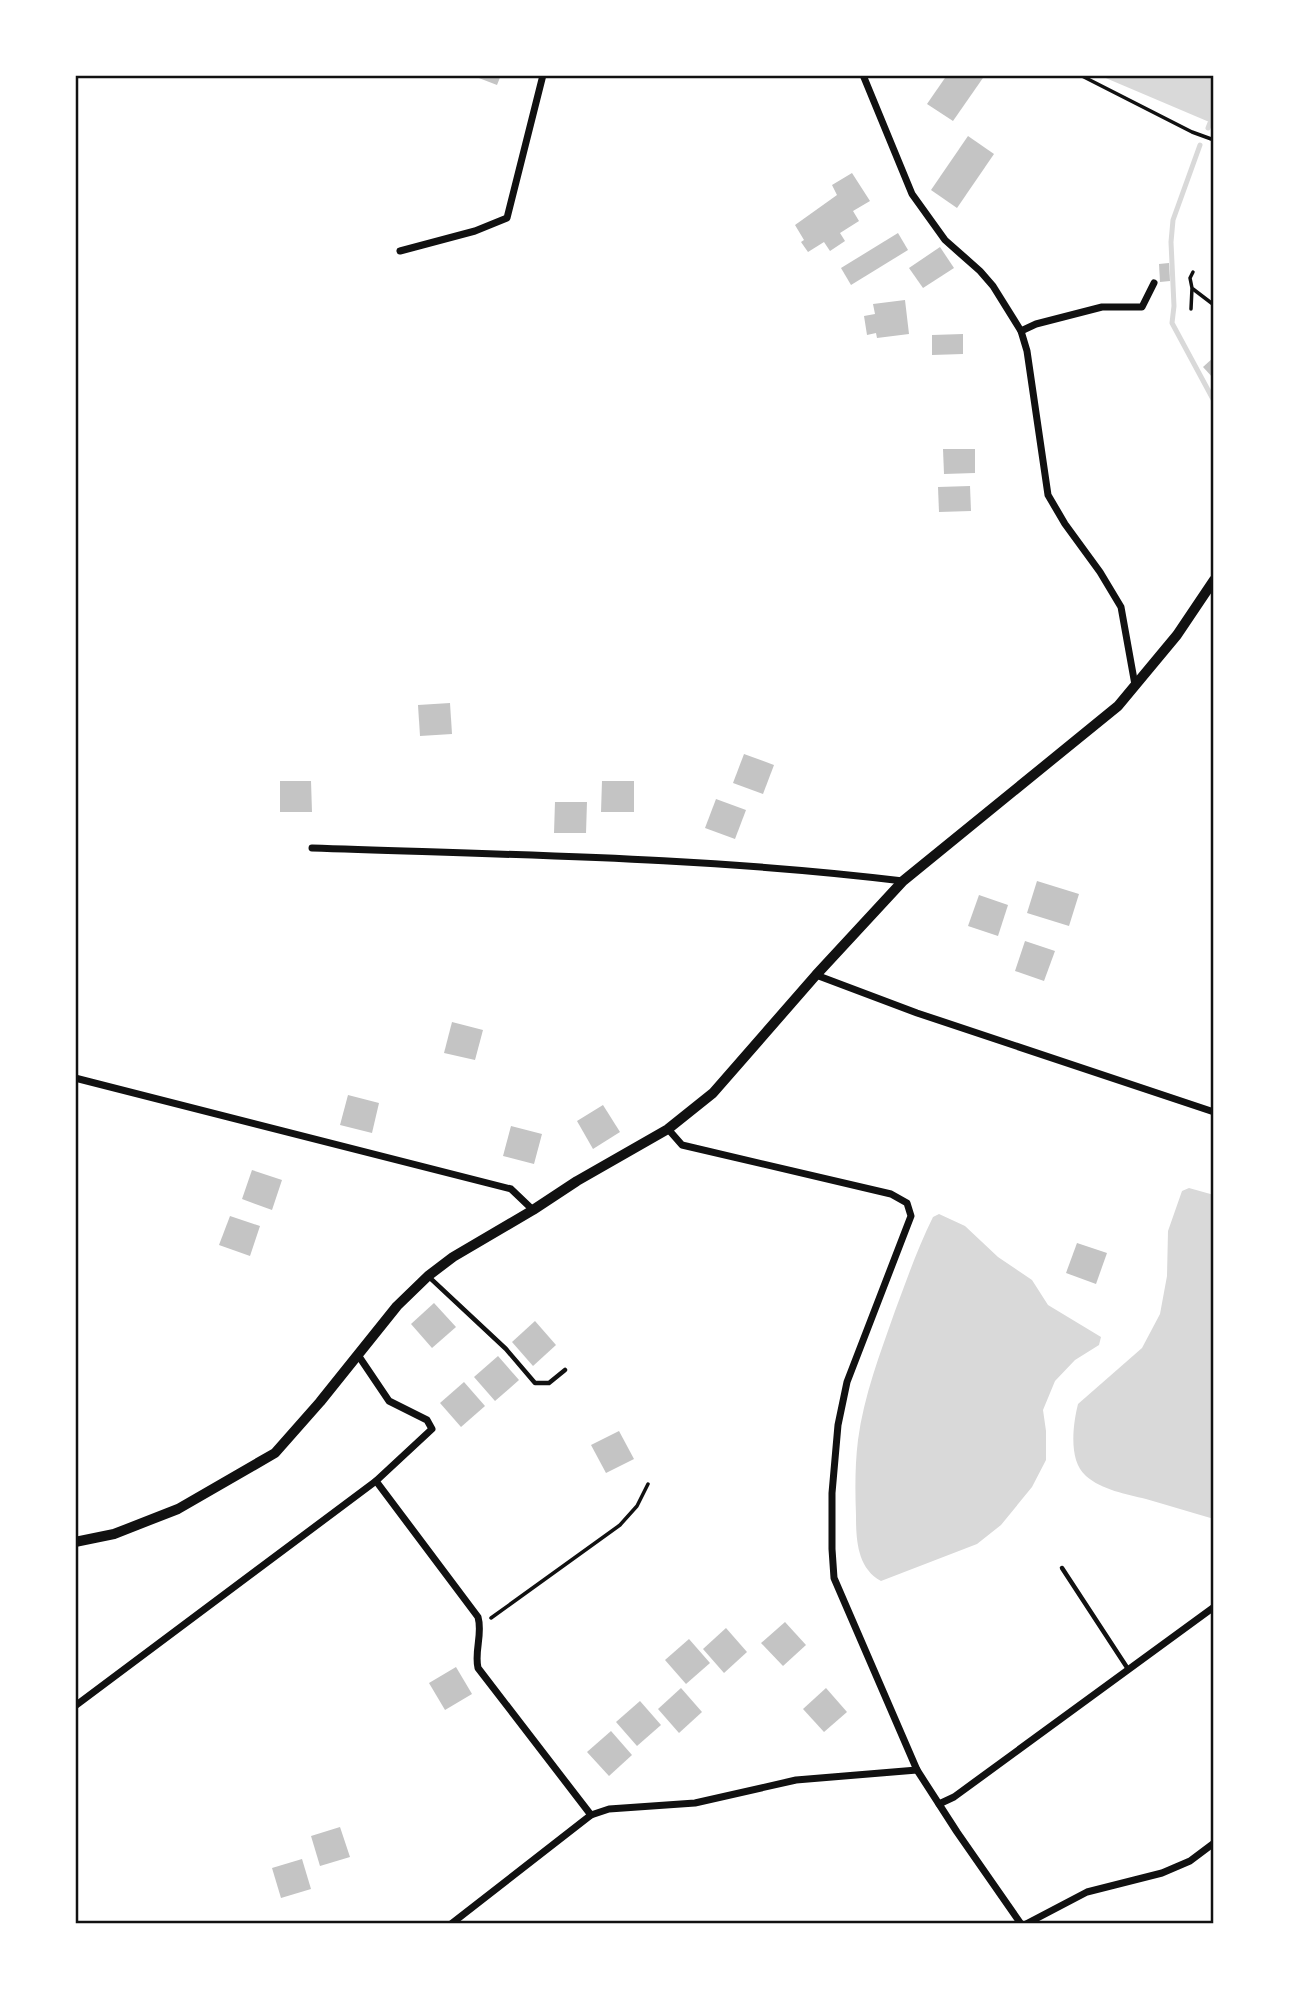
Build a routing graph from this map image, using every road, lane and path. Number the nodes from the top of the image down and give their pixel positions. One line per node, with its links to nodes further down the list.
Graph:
1 (543, 75): 5 (street)
2 (863, 75): 11 (street)
3 (1080, 75): 4 (path)
4 (1214, 140)
5 (400, 251)
6 (1193, 272): 8 (path)
7 (1154, 283): 11 (street)
8 (1192, 288): 9 (path); 10 (path)
9 (1214, 305)
10 (1191, 309)
11 (1021, 331): 13 (street)
12 (1214, 580): 13 (street)
13 (1135, 685): 15 (street)
14 (312, 848): 15 (street)
15 (903, 881): 16 (street)
16 (817, 975): 18 (street); 19 (street)
17 (75, 1078): 20 (street)
18 (1214, 1112)
19 (668, 1129): 20 (street); 32 (street)
20 (533, 1210): 21 (street)
21 (428, 1276): 22 (street); 23 (lane)
22 (358, 1355): 24 (street); 26 (street)
23 (565, 1370)
24 (376, 1481): 29 (street); 31 (street)
25 (648, 1484): 29 (path)
26 (75, 1542)
27 (1062, 1568): 30 (lane)
28 (1214, 1607): 30 (street)
29 (481, 1625): 34 (street)
30 (1129, 1670): 33 (street)
31 (75, 1706)
32 (916, 1770): 33 (street); 34 (street)
33 (939, 1804): 37 (street)
34 (591, 1815): 36 (street)
35 (1214, 1843): 37 (street)
36 (451, 1924)
37 (1024, 1924)

